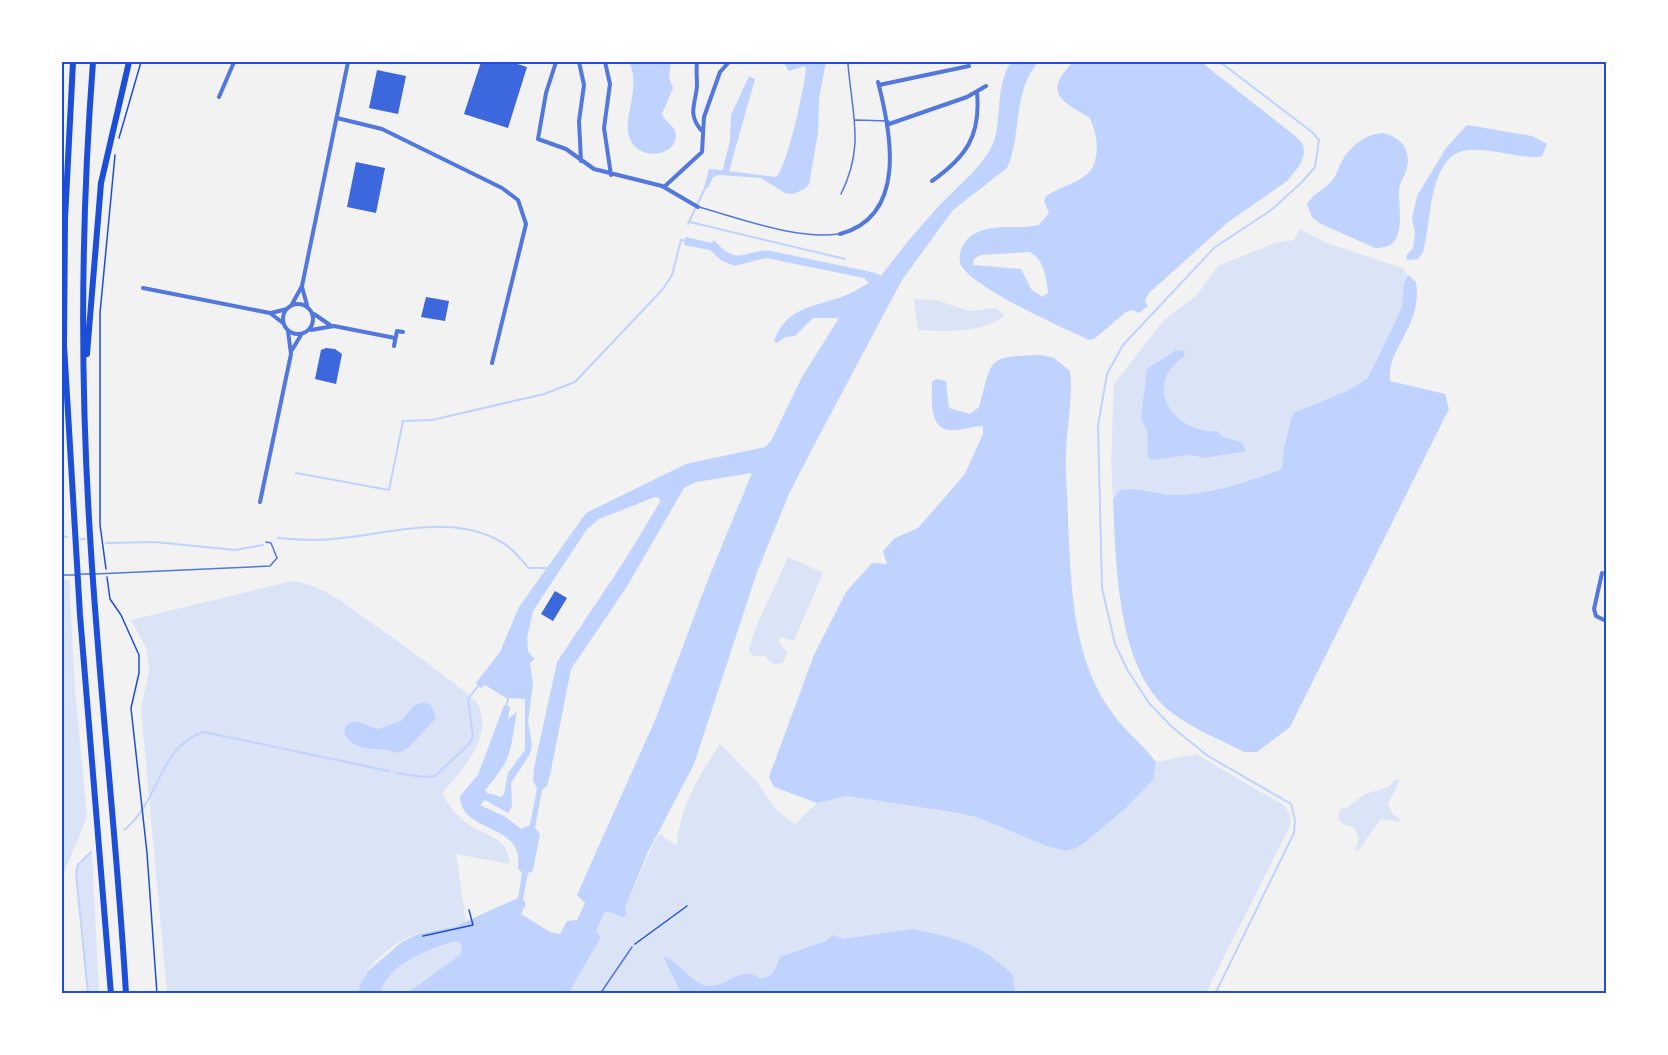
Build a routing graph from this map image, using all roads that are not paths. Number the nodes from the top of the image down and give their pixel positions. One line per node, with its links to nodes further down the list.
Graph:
1 (73, 62): 40 (highway)
2 (93, 62): 44 (highway)
3 (129, 62): 44 (highway)
4 (234, 62): 15 (street)
5 (348, 62): 16 (street)
6 (556, 62): 20 (street)
7 (579, 62): 20 (street)
8 (605, 62): 21 (street)
9 (697, 62): 19 (street)
10 (729, 62): 19 (street)
11 (848, 64): 17 (lane)
12 (969, 66): 18 (street)
13 (986, 86): 14 (street)
14 (977, 92): 18 (street); 22 (street)
15 (219, 97)
16 (337, 118): 27 (street); 43 (street)
17 (854, 120): 18 (lane); 24 (lane)
18 (889, 123): 26 (street)
19 (702, 130): 23 (street)
20 (581, 161): 21 (street)
21 (611, 175): 23 (street)
22 (932, 181)
23 (664, 187): 25 (street)
24 (841, 194)
25 (698, 207): 26 (lane)
26 (840, 234)
27 (302, 286): 29 (street); 30 (street)
28 (143, 288): 31 (street)
29 (289, 307): 30 (street); 31 (street); 32 (street)
30 (310, 310): 33 (street); 35 (street)
31 (270, 313): 32 (street)
32 (283, 323): 36 (street)
33 (334, 326): 35 (street); 39 (street)
34 (62, 329): 40 (highway)
35 (310, 330): 38 (street)
36 (288, 331): 38 (street); 42 (street)
37 (403, 332): 39 (street)
38 (301, 335): 42 (street)
39 (395, 338): 41 (street)
40 (64, 345): 51 (highway)
41 (394, 346)
42 (291, 354): 45 (street)
43 (492, 363)
44 (83, 395): 52 (highway)
45 (260, 502)
46 (266, 542): 48 (lane)
47 (1602, 573): 49 (street)
48 (62, 575)
49 (1606, 621)
50 (632, 947): 53 (lane)
51 (111, 993)
52 (126, 993)
53 (600, 993)

